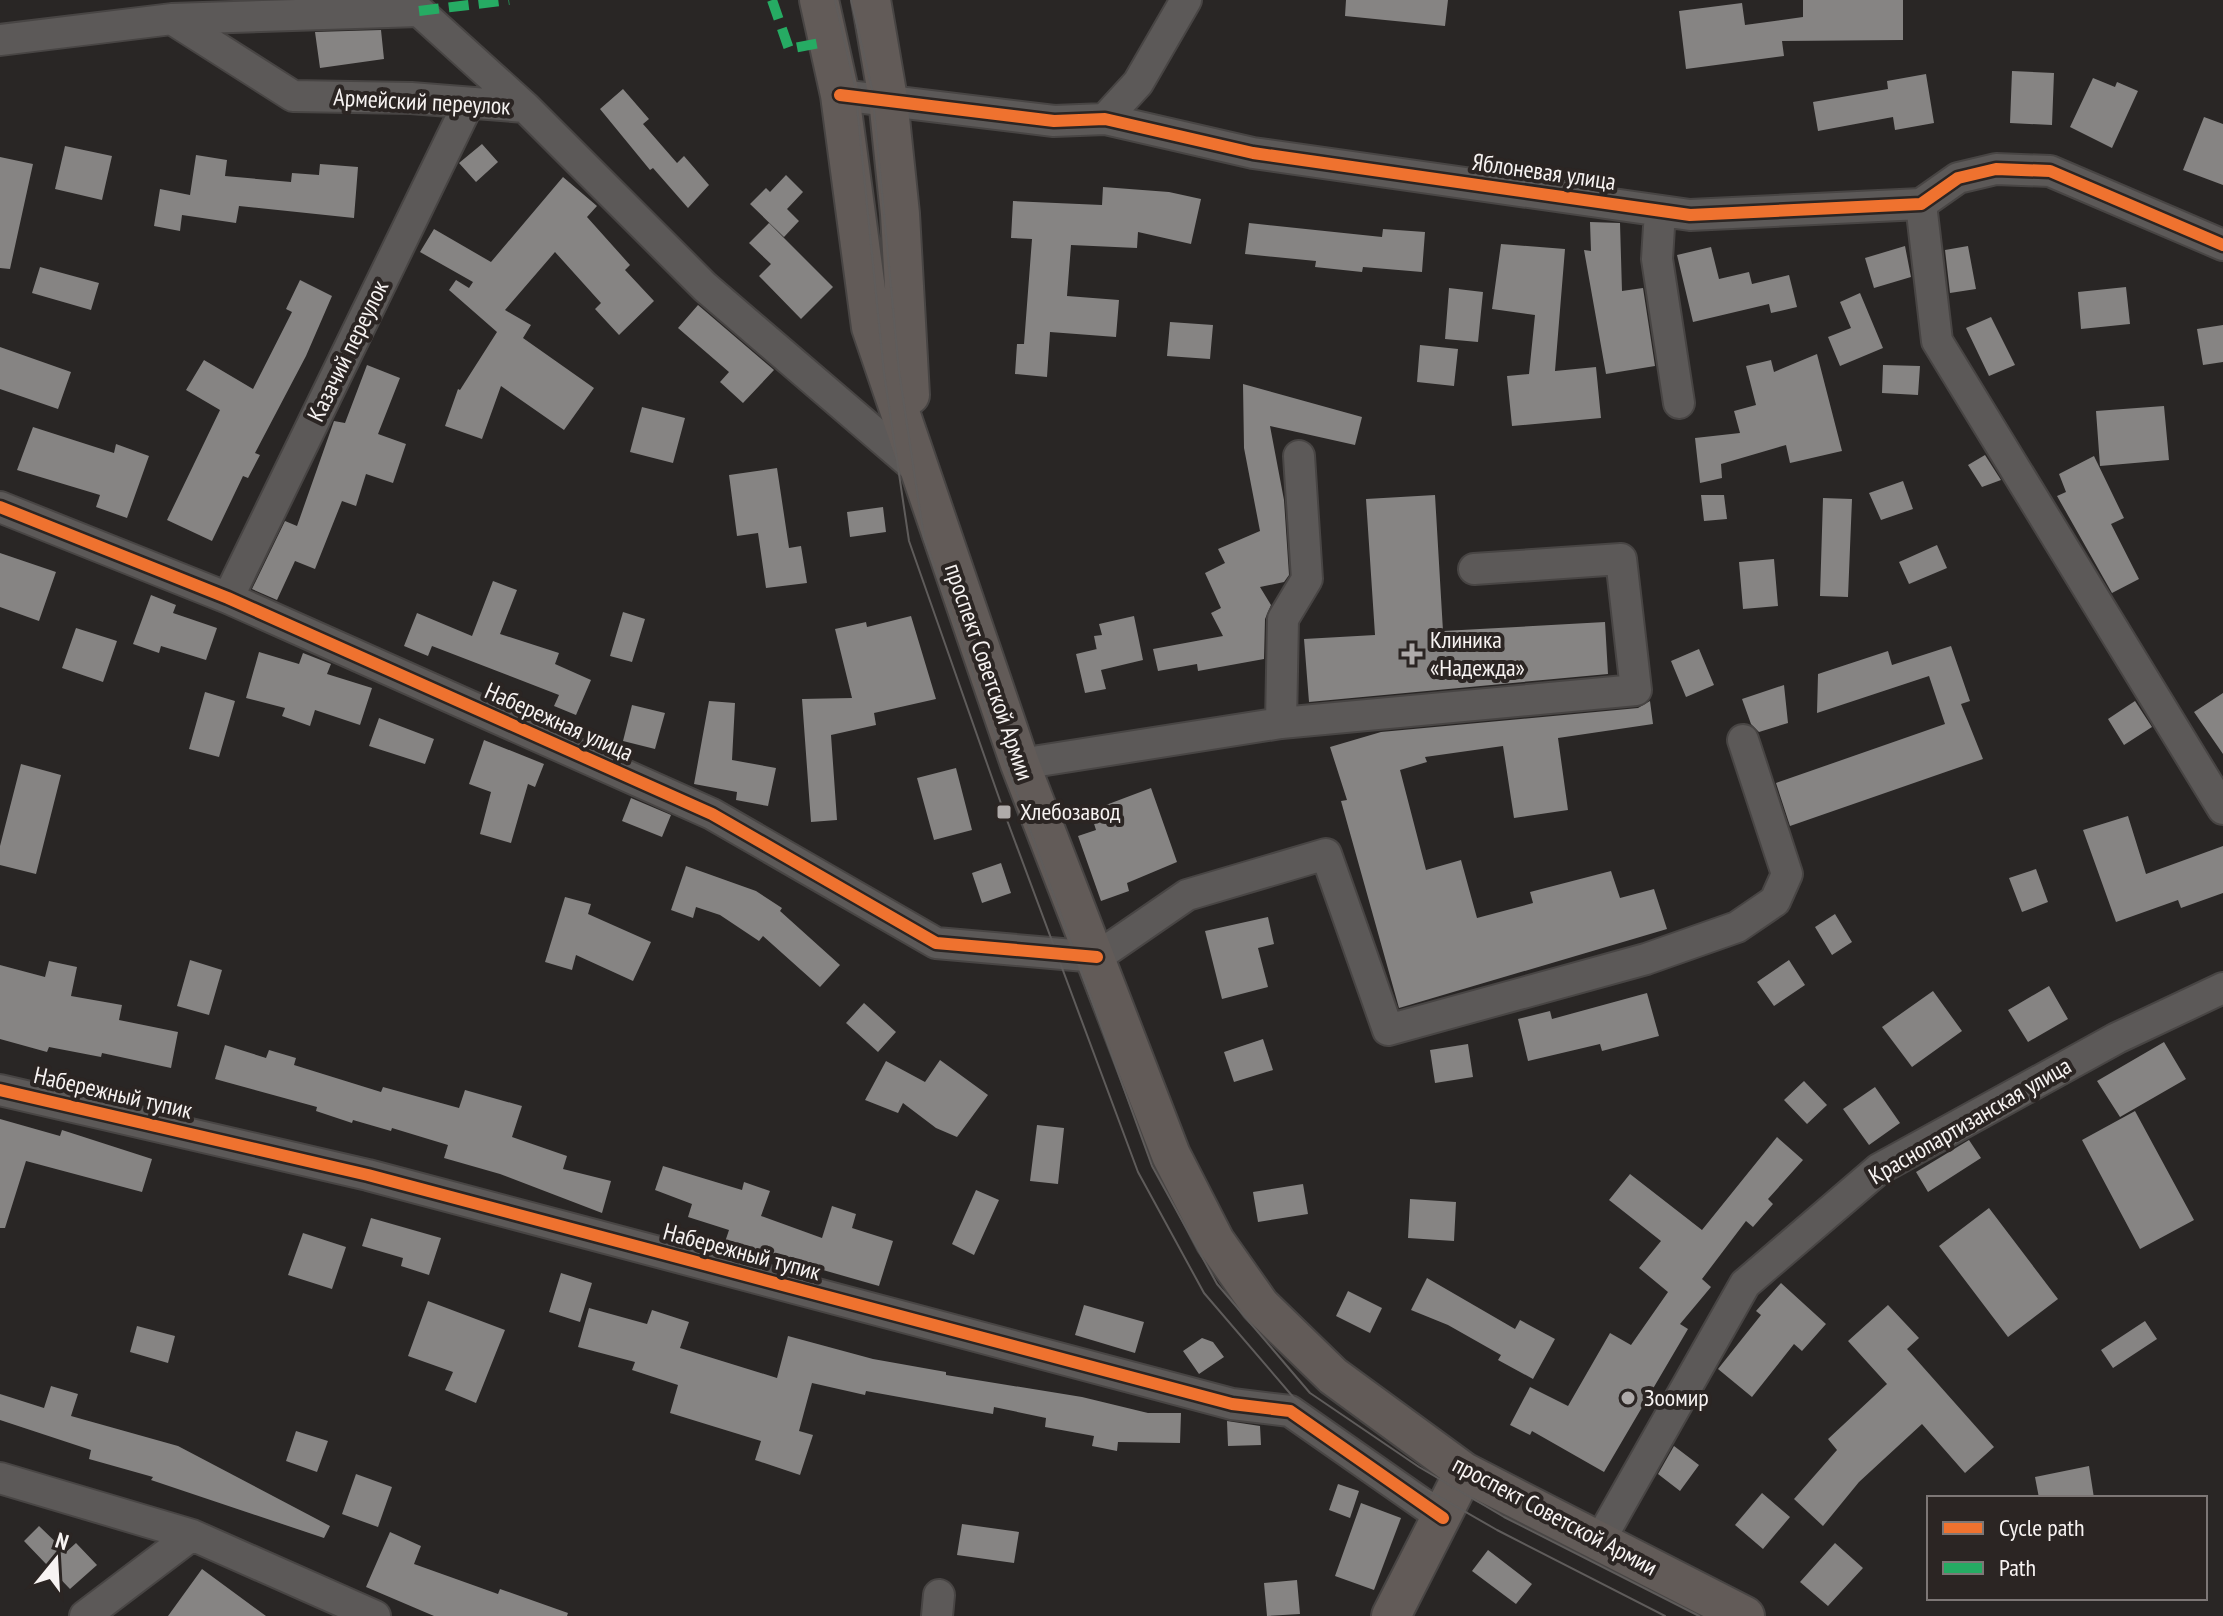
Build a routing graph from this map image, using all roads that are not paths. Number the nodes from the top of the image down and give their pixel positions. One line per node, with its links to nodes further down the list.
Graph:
1 (1186, 0): 10 (street)
2 (874, 8): 7 (main road, проспект Советской Армии)
3 (823, 13): 6 (main road, проспект Советской Армии)
4 (172, 19): 5 (street); 8 (street, Армейский переулок); 9 (street)
5 (0, 40)
6 (840, 95): 7 (street, Яблоневая улица); 16 (main road, проспект Советской Армии)
7 (888, 99): 10 (street, Яблоневая улица); 16 (main road, проспект Советской Армии)
8 (468, 104): 9 (street, Армейский переулок); 19 (street, Казачий переулок)
9 (525, 107): 16 (street, Армейский переулок)
10 (1105, 119): 12 (street, Яблоневая улица)
11 (1921, 204): 12 (street, Яблоневая улица); 13 (street); 23 (street)
12 (1660, 211): 14 (street)
13 (2223, 245)
14 (1679, 403)
15 (1299, 456): 20 (street)
16 (917, 469): 22 (main road, проспект Советской Армии)
17 (0, 507): 19 (street, Набережная улица)
18 (1474, 569): 20 (street)
19 (228, 598): 24 (street, Набережная улица)
20 (1281, 723): 22 (street)
21 (1743, 740): 24 (street)
22 (1020, 764): 24 (main road, проспект Советской Армии)
23 (2223, 809)
24 (1097, 957): 27 (main road, проспект Советской Армии)
25 (2223, 988): 31 (street, Краснопартизанская улица)
26 (0, 1090): 29 (street, Набережный тупик)
27 (1464, 1472): 29 (main road); 31 (main road, проспект Советской Армии)
28 (0, 1478): 30 (street)
29 (1443, 1518): 34 (main road)
30 (192, 1535): 32 (street); 33 (street)
31 (1600, 1540): 35 (main road, проспект Советской Армии)
32 (85, 1616)
33 (375, 1616)
34 (1391, 1616)
35 (1745, 1616)

